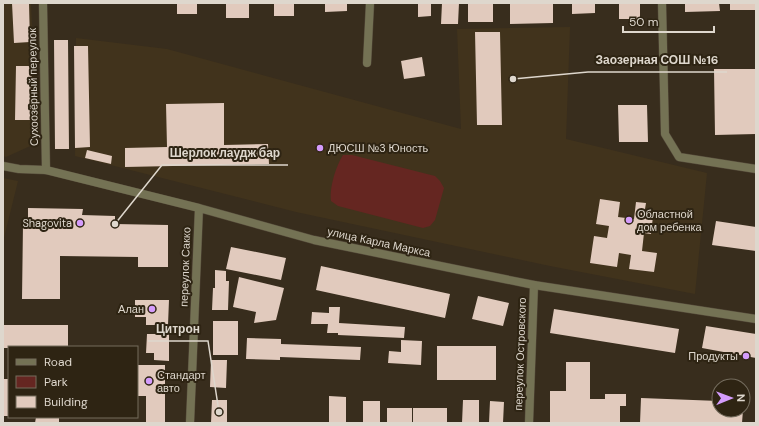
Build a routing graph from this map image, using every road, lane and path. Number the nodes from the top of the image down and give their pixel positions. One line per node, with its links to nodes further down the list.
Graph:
1 (43, 3): 7 (street, Сухоозёрный переулок)
2 (370, 3): 4 (street)
3 (662, 3): 6 (street)
4 (367, 63)
5 (3, 166): 7 (street, улица Карла Маркса)
6 (756, 168)
7 (46, 170): 8 (street, улица Карла Маркса)
8 (199, 208): 9 (street, улица Карла Маркса); 11 (street, переулок Сакко)
9 (534, 285): 10 (street, улица Карла Маркса); 12 (street, переулок Островского)
10 (756, 319)
11 (190, 423)
12 (529, 423)

